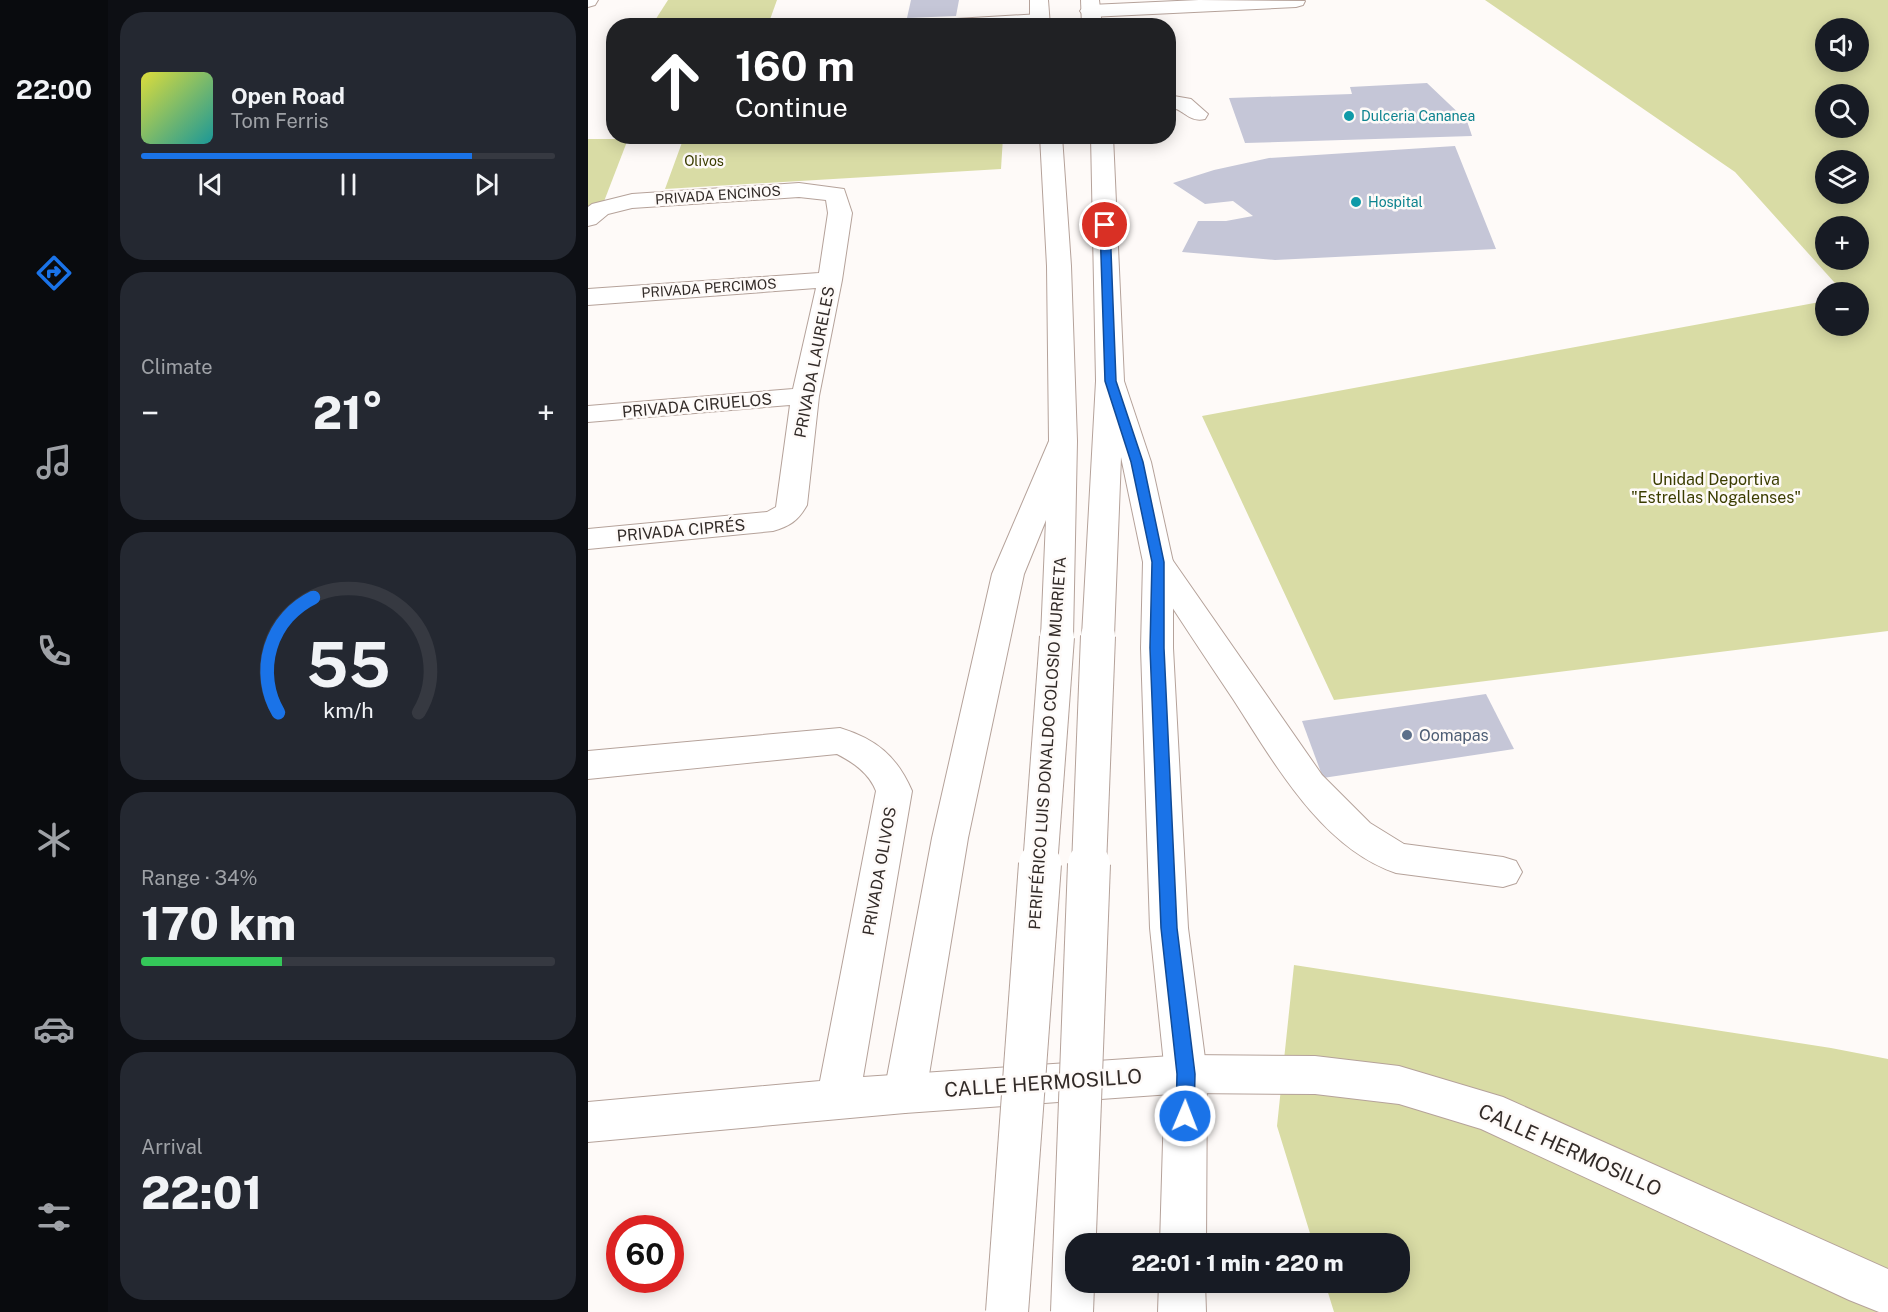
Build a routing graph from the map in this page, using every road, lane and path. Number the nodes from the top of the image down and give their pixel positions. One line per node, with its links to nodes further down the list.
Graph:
1 (1039, 0): 4 (main road)
2 (1296, 1): 3 (main road)
3 (1091, 12)
4 (1040, 18)
5 (1176, 100): 6 (main road)
6 (1197, 114)
7 (1051, 144): 16 (main road, PERIFÉRICO LUIS DONALDO COLOSIO MURRIETA)
8 (1102, 144): 13 (main road)
9 (836, 194): 10 (main road, PRIVADA ENCINOS); 11 (main road, PRIVADA LAURELES)
10 (594, 214)
11 (830, 280): 12 (main road, PRIVADA PERCIMOS); 14 (main road, PRIVADA LAURELES)
12 (588, 297)
13 (1110, 381): 19 (main road); 30 (main road, bridge)
14 (805, 396): 15 (main road, PRIVADA CIRUELOS); 17 (main road, PRIVADA LAURELES)
15 (588, 414)
16 (1063, 441): 23 (main road); 29 (main road, PERIFÉRICO LUIS DONALDO COLOSIO MURRIETA, bridge)
17 (774, 522): 18 (main road, PRIVADA CIPRÉS)
18 (588, 539)
19 (1158, 562): 21 (main road); 22 (main road)
20 (588, 765): 24 (main road, PRIVADA OLIVOS)
21 (1503, 872)
22 (1186, 1074): 23 (main road, CALLE HERMOSILLO); 26 (main road); 27 (main road, CALLE HERMOSILLO)
23 (905, 1093): 24 (main road, CALLE HERMOSILLO)
24 (838, 1099): 25 (main road, CALLE HERMOSILLO)
25 (588, 1122)
26 (1183, 1233)
27 (1888, 1292)
28 (1182, 1293): 31 (main road)
29 (1007, 1312)
30 (1072, 1312)
31 (1182, 1312)

